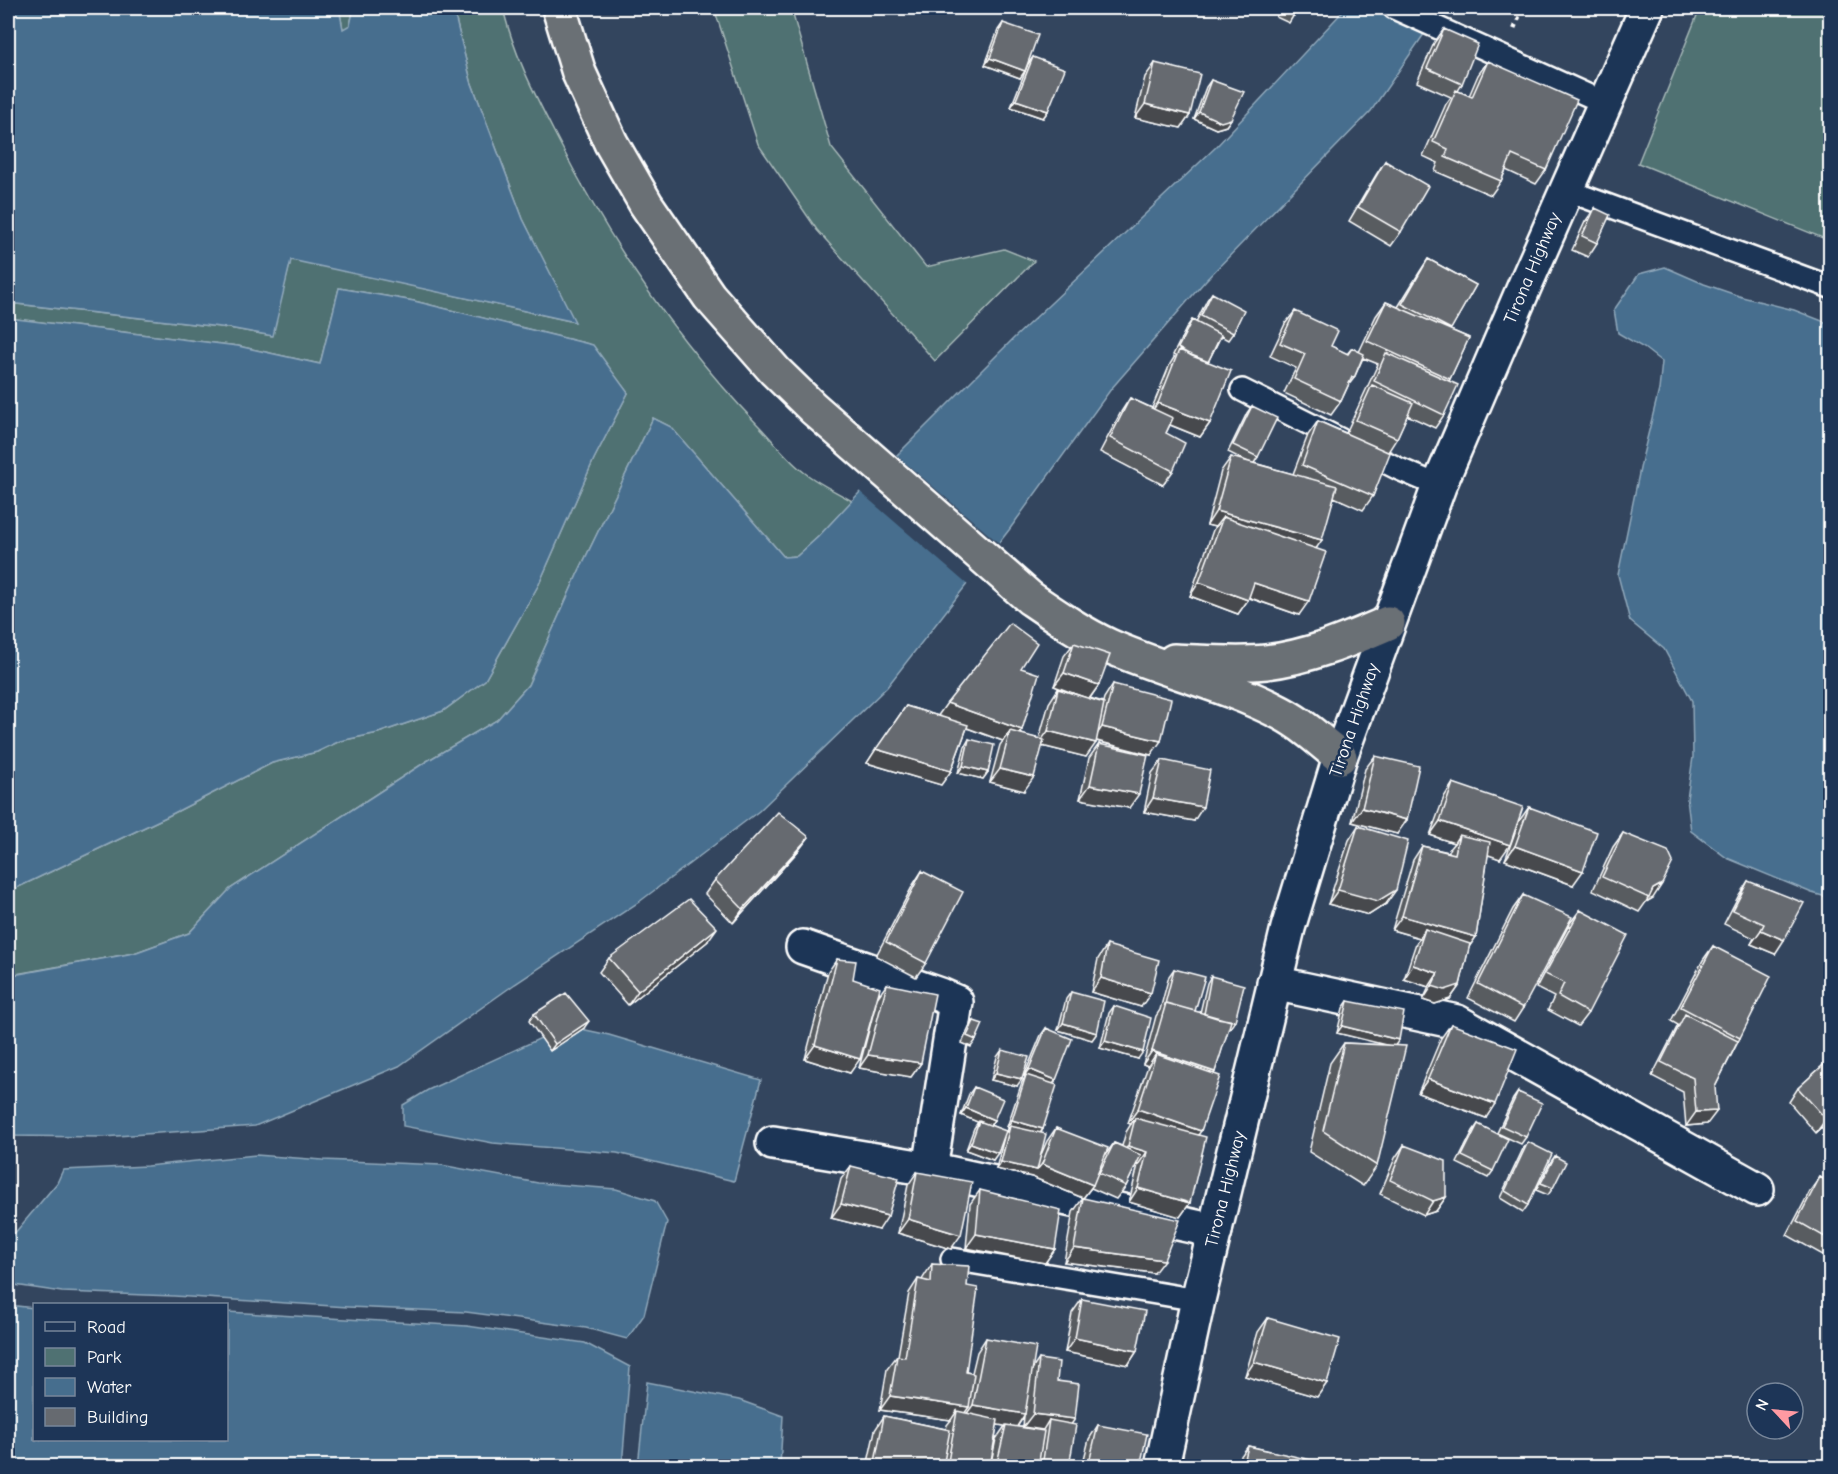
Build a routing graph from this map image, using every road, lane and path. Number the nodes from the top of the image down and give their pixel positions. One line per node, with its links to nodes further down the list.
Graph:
1 (559, 8): 10 (highway)
2 (1394, 8): 4 (lane)
3 (1647, 8): 4 (main road, Tirona Highway)
4 (1605, 103): 5 (main road, Tirona Highway)
5 (1566, 190): 6 (lane); 8 (main road, Tirona Highway)
6 (1830, 287)
7 (1242, 390): 8 (lane)
8 (1439, 486): 9 (main road, Tirona Highway)
9 (1388, 623): 10 (highway); 11 (main road, Tirona Highway)
10 (1148, 661): 11 (highway)
11 (1340, 757): 13 (main road, Tirona Highway)
12 (803, 947): 15 (main road)
13 (1274, 983): 16 (main road); 17 (main road, Tirona Highway)
14 (773, 1143): 15 (main road)
15 (930, 1169): 17 (main road)
16 (1757, 1189)
17 (1215, 1231): 19 (main road, Tirona Highway)
18 (952, 1259): 19 (lane)
19 (1198, 1300): 20 (main road, Tirona Highway)
20 (1162, 1467)

